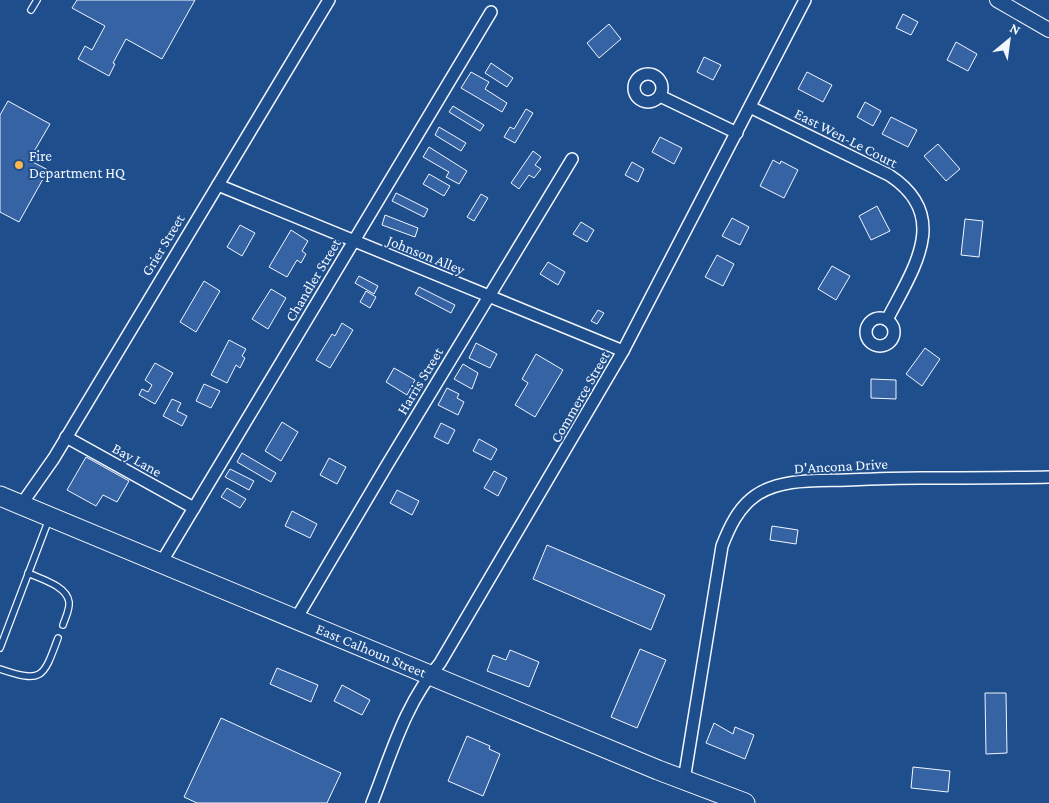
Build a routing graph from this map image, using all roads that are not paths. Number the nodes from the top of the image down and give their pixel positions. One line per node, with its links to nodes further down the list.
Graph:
1 (37, 0): 5 (lane)
2 (329, 0): 12 (street, Grier Street)
3 (805, 0): 9 (street, Commerce Street)
4 (997, 0): 7 (street)
5 (31, 10)
6 (491, 12): 13 (street, Chandler Street)
7 (1049, 30)
8 (660, 96): 10 (street)
9 (750, 107): 10 (street, Commerce Street); 15 (street, East Wen-Le Court)
10 (737, 133): 16 (street, Commerce Street)
11 (572, 159): 14 (street, Harris Street)
12 (218, 185): 13 (street, Johnson Alley); 17 (street, Grier Street)
13 (354, 241): 14 (street, Johnson Alley); 21 (street, Chandler Street)
14 (489, 297): 16 (street, Johnson Alley); 25 (street, Harris Street)
15 (887, 320)
16 (624, 351): 30 (street, Commerce Street)
17 (66, 437): 20 (street, Grier Street); 21 (street, Bay Lane)
18 (1049, 477): 31 (street, D'Ancona Drive)
19 (0, 496): 20 (main road, East Calhoun Street)
20 (21, 505): 22 (main road, East Calhoun Street)
21 (194, 508): 23 (street, Chandler Street)
22 (50, 517): 23 (main road, East Calhoun Street); 24 (lane)
23 (161, 563): 25 (main road, East Calhoun Street)
24 (28, 573): 26 (lane); 28 (lane)
25 (296, 619): 30 (main road, East Calhoun Street)
26 (63, 626)
27 (58, 638): 29 (lane)
28 (0, 648)
29 (0, 669)
30 (429, 675): 31 (main road, East Calhoun Street); 32 (street, Commerce Street)
31 (684, 780): 33 (main road, East Calhoun Street)
32 (372, 803)
33 (745, 803)

